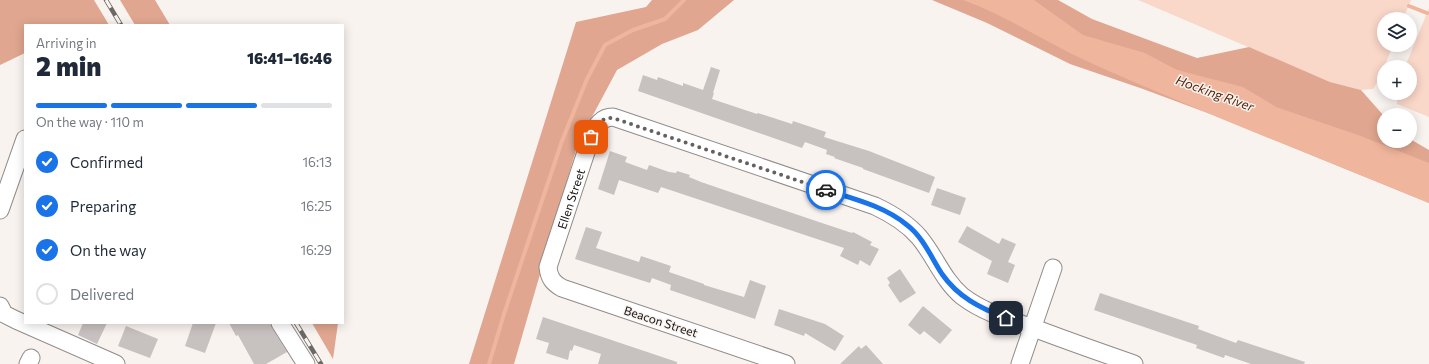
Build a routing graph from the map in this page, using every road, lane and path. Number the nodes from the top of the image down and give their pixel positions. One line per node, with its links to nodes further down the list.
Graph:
1 (24, 142): 2 (street)
2 (0, 210)
3 (548, 267): 9 (street, Ellen Street); 13 (street, Beacon Street)
4 (1052, 268): 9 (street)
5 (1, 316): 6 (street)
6 (24, 322)
7 (32, 324): 10 (street)
8 (281, 324): 12 (street)
9 (1033, 328): 14 (street); 15 (street)
10 (52, 329): 11 (street)
11 (116, 364)
12 (306, 364)
13 (786, 364)
14 (1020, 364)
15 (1134, 364)

